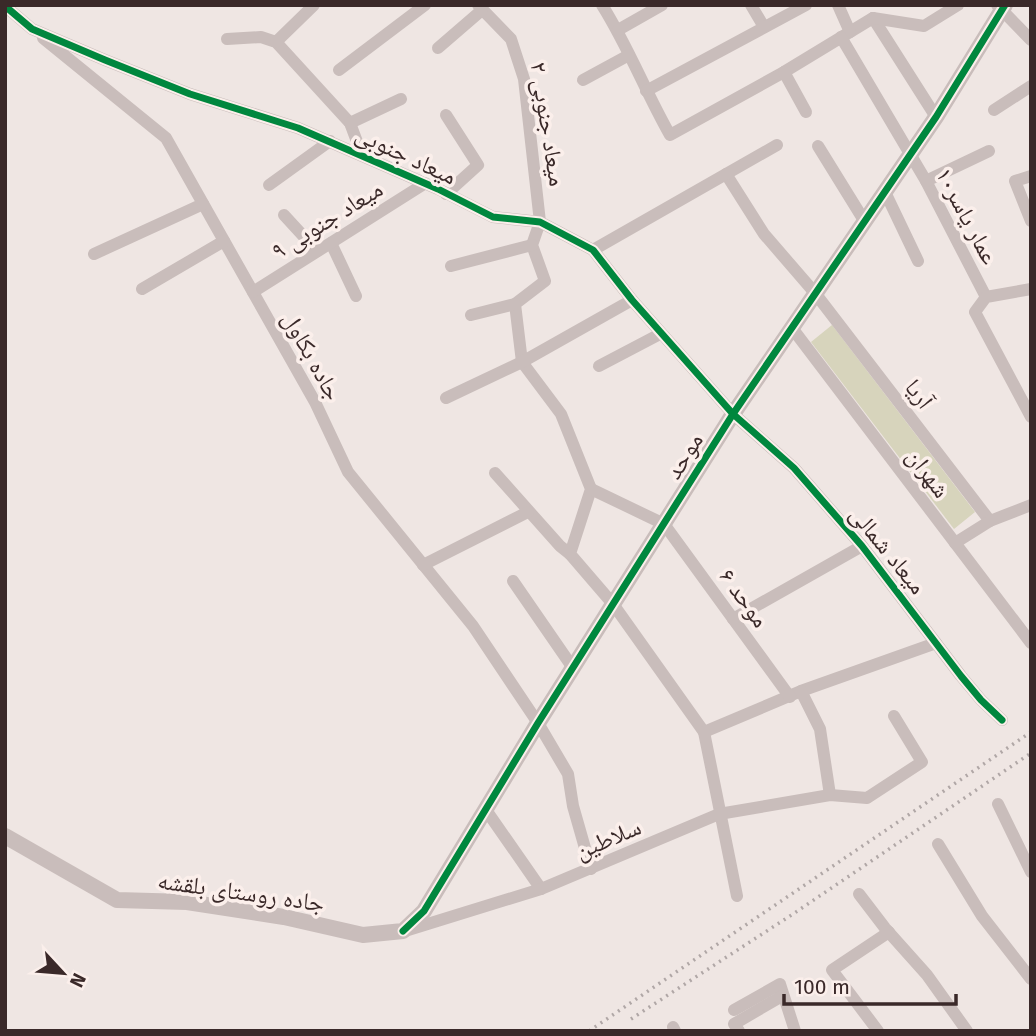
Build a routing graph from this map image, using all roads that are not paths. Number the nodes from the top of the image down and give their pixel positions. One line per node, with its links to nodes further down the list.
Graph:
1 (314, 5): 19 (street)
2 (425, 5): 22 (street)
3 (602, 5): 15 (street)
4 (751, 5): 13 (street)
5 (806, 5): 13 (street)
6 (838, 5): 16 (street, عمار یاسر۱۰)
7 (958, 5): 12 (street)
8 (5, 6): 14 (street, میعاد جنوبی)
9 (659, 6): 15 (street)
10 (1001, 7): 18 (street); 31 (street, موحد)
11 (480, 8): 20 (street); 49 (street, میعاد جنوبی ۲)
12 (873, 18): 16 (street); 31 (street)
13 (764, 27): 26 (street)
14 (32, 29): 33 (street, میعاد جنوبی); 46 (street, جاده بکاول)
15 (618, 30): 21 (street)
16 (845, 35): 23 (street); 37 (street, عمار یاسر۱۰)
17 (227, 39): 19 (street)
18 (1031, 40)
19 (276, 42): 32 (street)
20 (438, 48)
21 (629, 55): 24 (street); 26 (street)
22 (339, 70)
23 (784, 72): 26 (street); 29 (street)
24 (583, 80)
25 (1031, 86): 28 (street)
26 (646, 91)
27 (401, 99): 32 (street)
28 (994, 110)
29 (806, 112)
30 (446, 115): 45 (street)
31 (936, 117): 37 (street, موحد)
32 (350, 123): 38 (street)
33 (330, 141): 38 (street, میعاد جنوبی); 43 (street)
34 (777, 145): 39 (street)
35 (818, 146): 50 (street)
36 (989, 151): 41 (street)
37 (911, 154): 41 (street, عمار یاسر۱۰); 44 (street, موحد)
38 (362, 155): 42 (street, میعاد جنوبی)
39 (726, 174): 54 (street); 62 (street, آریا)
40 (1031, 176): 48 (street)
41 (926, 181): 64 (street, عمار یاسر۱۰)
42 (425, 184): 45 (street, میعاد جنوبی); 52 (street, میعاد جنوبی ۹)
43 (268, 185)
44 (885, 192): 50 (street, موحد); 57 (street)
45 (446, 194): 49 (street, میعاد جنوبی)
46 (203, 204): 51 (street, جاده بکاول); 56 (street)
47 (284, 215): 55 (street)
48 (1031, 221)
49 (540, 222): 53 (street); 54 (street, میعاد جنوبی)
50 (864, 222): 62 (street, موحد)
51 (224, 241): 59 (street); 61 (street, جاده بکاول)
52 (331, 243): 55 (street, میعاد جنوبی ۹); 63 (street)
53 (532, 245): 58 (street); 66 (street)
54 (593, 250): 65 (street, میعاد جنوبی)
55 (317, 251): 61 (street, میعاد جنوبی ۹)
56 (94, 254)
57 (918, 261)
58 (451, 265)
59 (142, 289)
60 (1031, 289): 64 (street)
61 (253, 292): 84 (street, جاده بکاول)
62 (816, 293): 68 (street, موحد); 79 (street, آریا)
63 (356, 296)
64 (986, 297): 74 (street)
65 (632, 300): 69 (street, میعاد جنوبی); 70 (street)
66 (515, 304): 67 (street); 70 (street)
67 (471, 315)
68 (792, 328): 73 (street, موحد); 81 (street, شهران)
69 (660, 334): 71 (street); 73 (street, میعاد جنوبی)
70 (522, 362): 72 (street); 76 (street)
71 (599, 366)
72 (446, 398)
73 (733, 414): 80 (street, موحد); 82 (street, میعاد شمالی)
74 (1031, 417)
75 (495, 473): 78 (street)
76 (591, 489): 80 (street); 83 (street)
77 (1031, 505): 79 (street)
78 (528, 512): 83 (street); 84 (street)
79 (990, 521): 81 (street)
80 (664, 524): 86 (street, موحد); 87 (street, موحد ۶)
81 (955, 543): 89 (street, شهران)
82 (862, 546): 87 (street); 88 (street, میعاد شمالی)
83 (570, 554): 86 (street)
84 (423, 565): 94 (street, جاده بکاول)
85 (513, 581): 90 (street)
86 (613, 604): 90 (street, موحد); 95 (street)
87 (733, 619): 91 (street, موحد ۶)
88 (936, 642): 91 (street); 93 (street, میعاد شمالی)
89 (1031, 643)
90 (573, 668): 94 (street, موحد)
91 (795, 694): 95 (street); 96 (street, موحد ۶)
92 (894, 716): 96 (street, سلاطین)
93 (1002, 720)
94 (538, 723): 98 (street, موحد); 102 (street, جاده بکاول)
95 (704, 732): 99 (street)
96 (830, 795): 99 (street, سلاطین)
97 (998, 804): 103 (street)
98 (486, 810): 104 (street); 107 (street, موحد)
99 (719, 814): 102 (street, سلاطین); 106 (street)
100 (5, 836): 107 (street, جاده روستای بلقشه)
101 (938, 844): 109 (street)
102 (591, 869): 104 (street, سلاطین)
103 (1031, 872)
104 (541, 889): 107 (street, سلاطین)
105 (859, 894): 108 (street)
106 (737, 896)
107 (403, 931)
108 (889, 932): 114 (street); 115 (street)
109 (1031, 978)
110 (782, 996): 111 (street); 112 (street); 113 (street)
111 (734, 1010)
112 (739, 1031)
113 (795, 1031)
114 (878, 1031)
115 (967, 1031)

